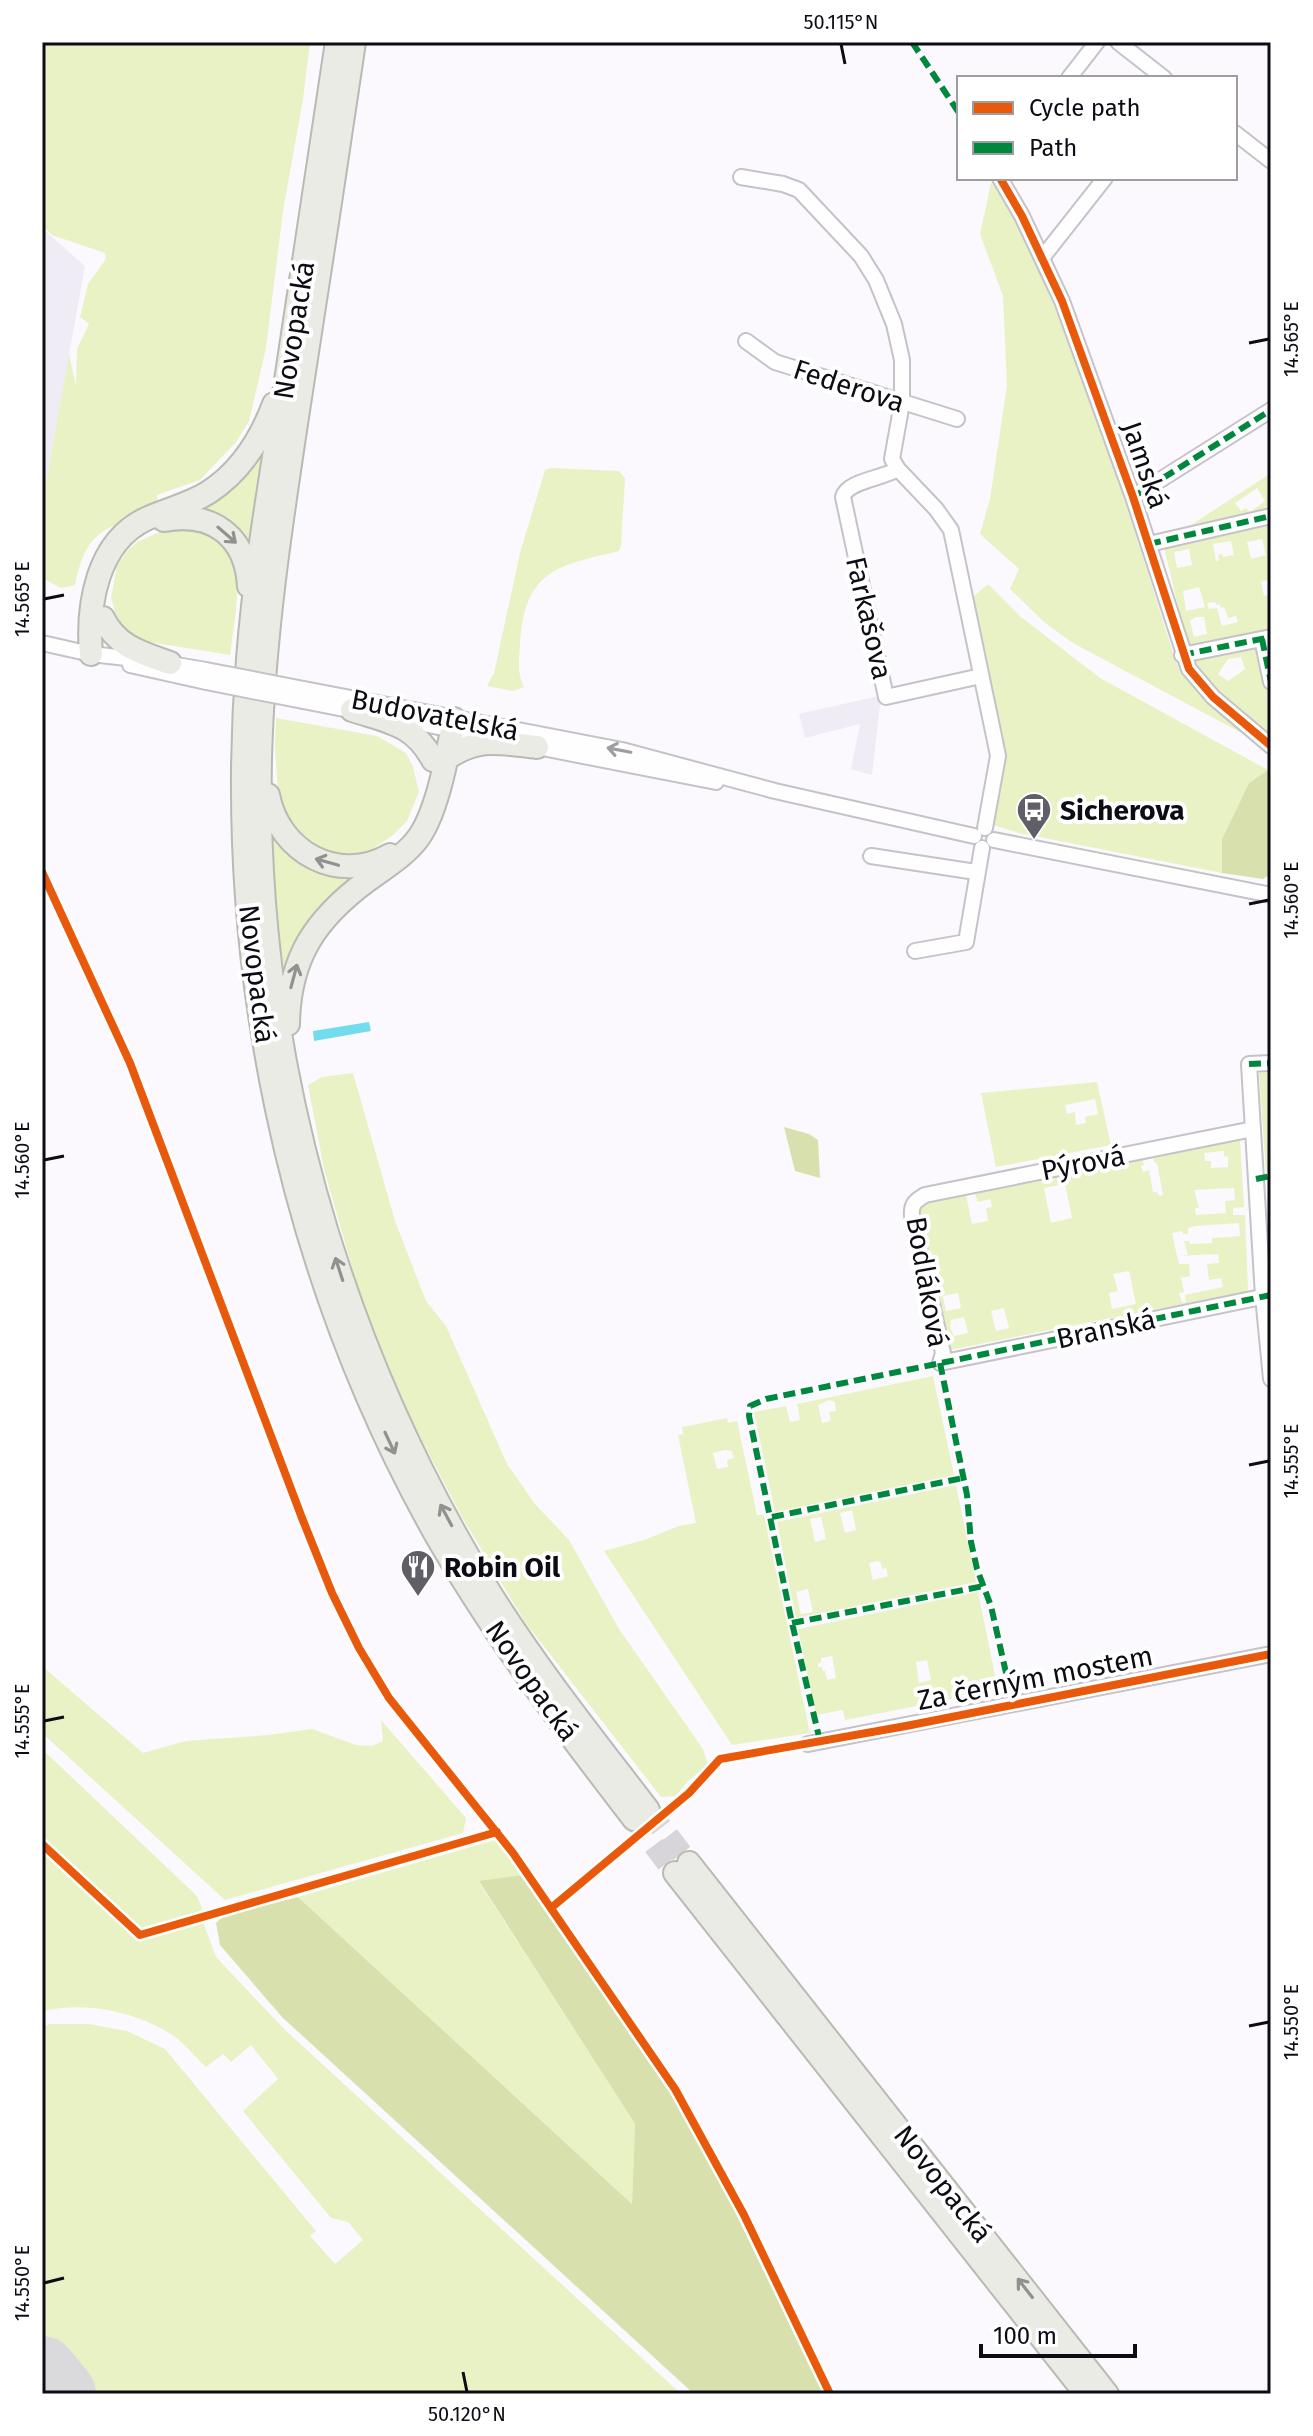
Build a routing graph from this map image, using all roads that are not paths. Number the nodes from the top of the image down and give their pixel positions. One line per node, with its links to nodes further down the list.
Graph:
1 (337, 42): 14 (highway, Novopacká)
2 (354, 42): 37 (highway, Novopacká)
3 (1097, 42): 5 (street)
4 (1118, 42): 6 (street)
5 (1071, 76)
6 (1161, 76)
7 (1237, 135): 8 (street)
8 (1271, 161)
9 (741, 177): 15 (street)
10 (1001, 180): 12 (street, Jamská)
11 (1103, 180): 12 (street)
12 (1042, 258): 19 (street, Jamská)
13 (746, 341): 15 (street, Federova)
14 (290, 354): 23 (highway, Novopacká); 26 (highway)
15 (902, 403): 17 (street, Federova); 18 (street)
16 (1271, 410): 19 (street)
17 (957, 419)
18 (898, 469): 30 (street); 30 (street, Farkašova)
19 (1133, 497): 21 (street, Jamská)
20 (1271, 516): 21 (street)
21 (1149, 544): 27 (street, Jamská)
22 (103, 618): 23 (highway, one-way to 23); 26 (highway); 28 (highway)
23 (251, 631): 46 (highway, Novopacká, one-way to 46)
24 (1267, 638): 27 (street); 31 (street)
25 (42, 643): 26 (street, Budovatelská)
26 (91, 654): 28 (street, Budovatelská); 29 (street, Budovatelská)
27 (1182, 655): 35 (street, Jamská)
28 (170, 663): 29 (street, Budovatelská)
29 (206, 676): 32 (street, Budovatelská, bridge)
30 (981, 676): 40 (street)
31 (1271, 682)
32 (304, 695): 33 (street, Budovatelská); 34 (street, Budovatelská)
33 (352, 710): 34 (street, Budovatelská); 38 (highway)
34 (448, 724): 36 (street, Budovatelská); 38 (highway); 39 (street, Budovatelská, one-way to 34)
35 (1271, 746)
36 (537, 747): 38 (highway); 39 (street, Budovatelská)
37 (260, 754): 38 (highway, one-way to 37); 46 (highway, Novopacká)
38 (440, 760): 46 (highway, one-way to 38)
39 (775, 791): 40 (street, Budovatelská)
40 (984, 838): 42 (street); 43 (street, Budovatelská)
41 (871, 856): 42 (street)
42 (976, 872): 44 (street)
43 (1271, 895)
44 (915, 951)
45 (1271, 1063): 47 (street)
46 (289, 1081)
47 (1253, 1129): 49 (street); 50 (street, Pýrová)
48 (1271, 1176): 49 (street)
49 (1256, 1179): 51 (street)
50 (914, 1201): 52 (street, Bodláková)
51 (1267, 1296): 52 (street, Branská); 53 (street)
52 (940, 1363)
53 (1271, 1379)
54 (1271, 1654): 55 (street, Za černým mostem)
55 (808, 1744)
56 (1086, 2394): 57 (highway, Novopacká, one-way to 56)
57 (1107, 2394)

